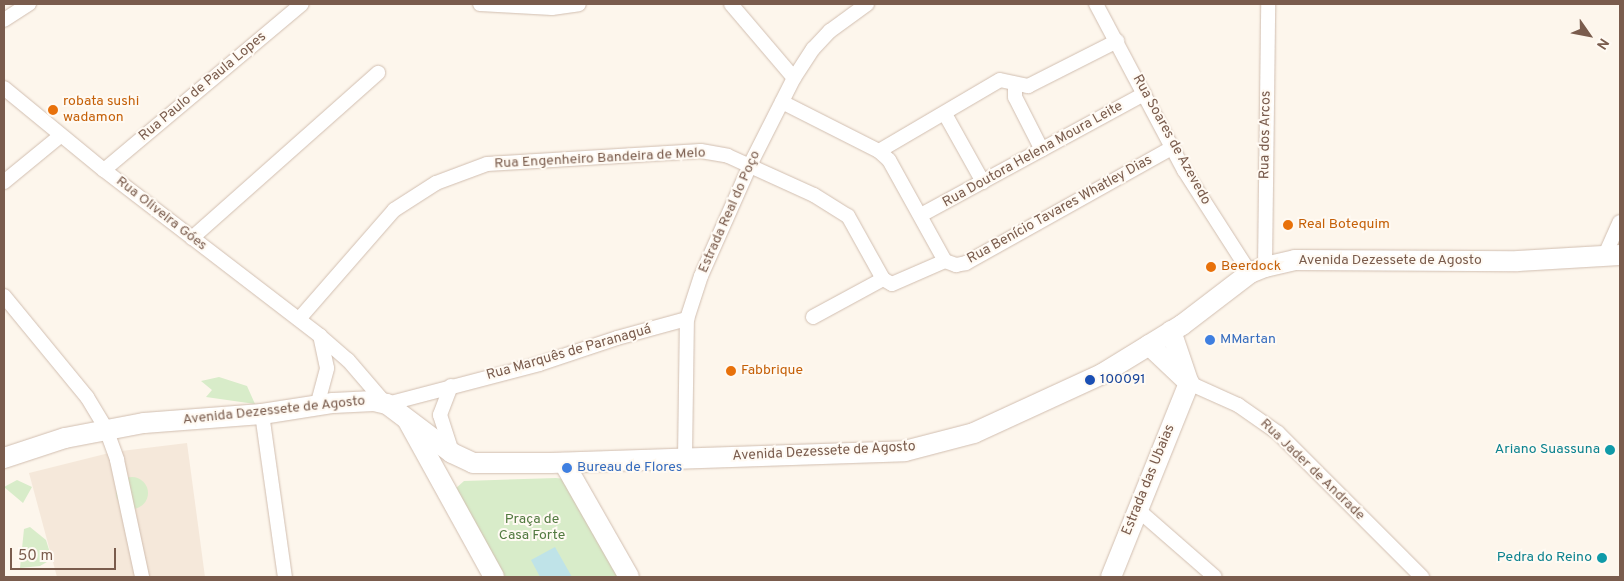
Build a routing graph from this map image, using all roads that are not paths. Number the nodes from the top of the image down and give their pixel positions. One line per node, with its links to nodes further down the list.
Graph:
1 (29, 4): 9 (street)
2 (302, 4): 23 (street, Rua Paulo de Paula Lopes)
3 (480, 4): 4 (street)
4 (580, 4)
5 (730, 4): 12 (street)
6 (867, 4): 12 (street, Estrada Real do Poço)
7 (1096, 4): 10 (street, Rua Soares de Azevedo)
8 (1268, 4): 31 (street, Rua dos Arcos)
9 (4, 20)
10 (1117, 41): 13 (street); 15 (street, Rua Soares de Azevedo)
11 (378, 73): 28 (street)
12 (794, 78): 16 (street, Estrada Real do Poço)
13 (1015, 84): 17 (street); 20 (street)
14 (4, 88): 18 (street, Rua Oliveira Góes)
15 (1144, 94): 19 (street, Rua Soares de Azevedo); 20 (street, Rua Doutora Helena Moura Leite)
16 (782, 102): 21 (street); 22 (street, Estrada Real do Poço)
17 (945, 114): 21 (street); 25 (street)
18 (60, 136): 23 (street, Rua Oliveira Góes); 24 (street)
19 (1172, 148): 30 (street, Rua Benício Tavares Whatley Dias); 31 (street, Rua Soares de Azevedo)
20 (1042, 150): 25 (street, Rua Doutora Helena Moura Leite)
21 (879, 151): 26 (street)
22 (751, 163): 32 (street, Rua Engenheiro Bandeira de Melo); 35 (street, Rua Engenheiro Bandeira de Melo); 36 (street, Estrada Real do Poço)
23 (104, 170): 28 (street, Rua Oliveira Góes)
24 (4, 182)
25 (982, 182): 26 (street, Rua Doutora Helena Moura Leite)
26 (921, 215): 30 (street)
27 (1620, 222): 29 (street)
28 (192, 238): 35 (street, Rua Oliveira Góes)
29 (1613, 255): 31 (main road, Avenida Dezessete de Agosto)
30 (944, 261): 32 (street, Rua Benício Tavares Whatley Dias)
31 (1258, 270): 37 (main road, Avenida Dezessete de Agosto)
32 (883, 279): 34 (street, Rua Benício Tavares Whatley Dias)
33 (4, 296): 46 (street)
34 (813, 317)
35 (299, 319): 38 (street, Rua Oliveira Góes)
36 (687, 319): 41 (street, Rua Marquês de Paranaguá); 49 (street, Estrada Real do Poço)
37 (1171, 331): 39 (main road, Avenida Dezessete de Agosto); 40 (main road)
38 (320, 336): 42 (street, Rua Oliveira Góes); 43 (street)
39 (1148, 345): 40 (main road, Rua Jader de Andrade); 49 (main road, Avenida Dezessete de Agosto)
40 (1189, 383): 51 (main road, Estrada das Ubaias); 58 (street, Rua Jader de Andrade)
41 (451, 386): 42 (street, Rua Marquês de Paranaguá); 47 (street)
42 (386, 403): 43 (main road, Avenida Dezessete de Agosto); 45 (main road, Avenida Dezessete de Agosto)
43 (317, 406): 44 (main road, Avenida Dezessete de Agosto)
44 (262, 414): 46 (main road, Avenida Dezessete de Agosto); 53 (street)
45 (406, 417): 47 (main road, Avenida Dezessete de Agosto); 54 (main road)
46 (106, 429): 48 (main road, Avenida Dezessete de Agosto); 52 (street)
47 (452, 453): 50 (main road, Avenida Dezessete de Agosto)
48 (4, 458)
49 (685, 458): 50 (main road, Avenida Dezessete de Agosto)
50 (564, 463): 55 (main road)
51 (1137, 509): 56 (main road, Estrada das Ubaias); 57 (street)
52 (142, 577)
53 (284, 577)
54 (494, 577)
55 (629, 577)
56 (1111, 577)
57 (1215, 577)
58 (1422, 577)

